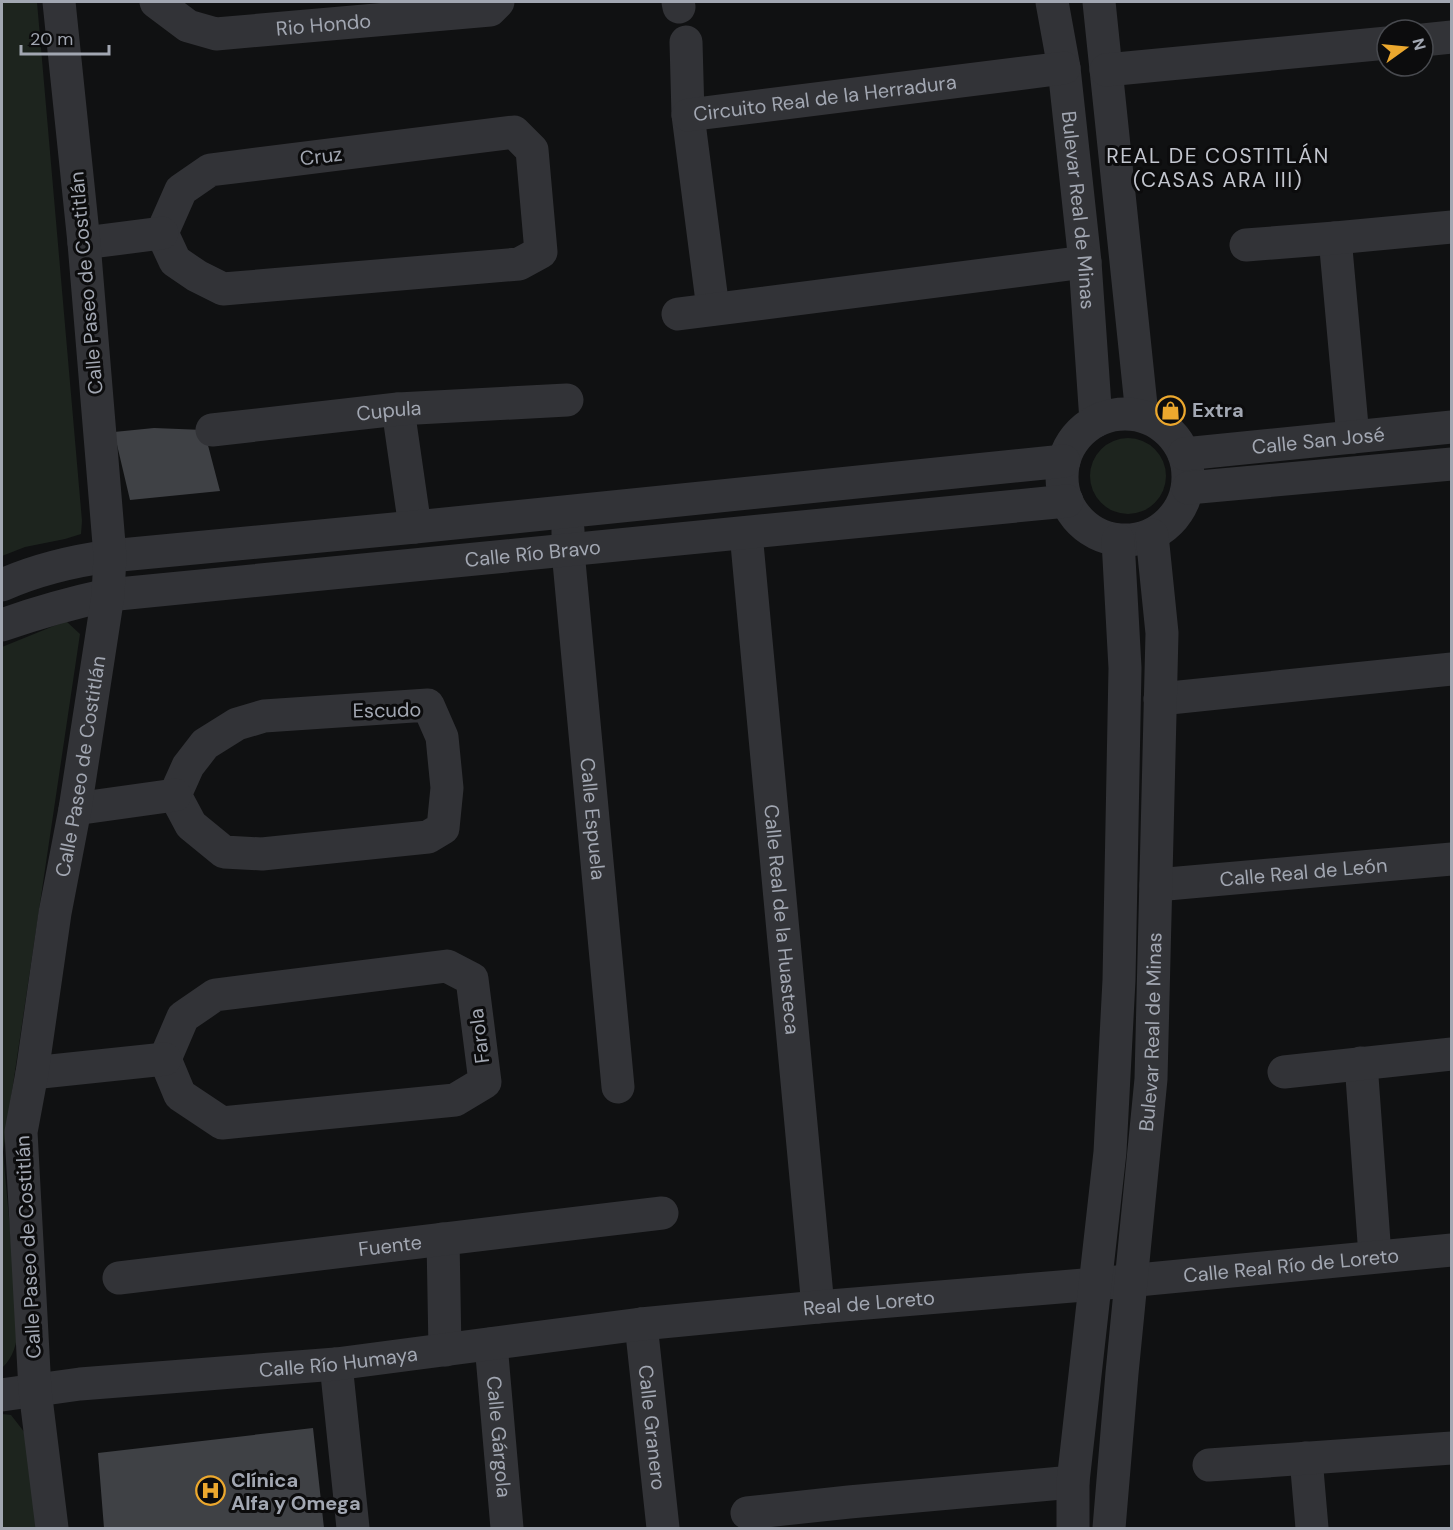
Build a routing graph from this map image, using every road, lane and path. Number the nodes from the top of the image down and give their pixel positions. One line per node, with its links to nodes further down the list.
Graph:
1 (58, 2): 16 (street, Calle Paseo de Costitlán)
2 (156, 2): 3 (street, Rio Hondo)
3 (498, 2)
4 (1052, 2): 10 (street, Bulevar Real de Minas)
5 (1099, 2): 11 (street)
6 (1452, 37): 7 (street)
7 (1435, 39)
8 (686, 42): 12 (street)
9 (1375, 45): 11 (street)
10 (1064, 68): 12 (street, Circuito Real de la Herradura); 18 (street, Bulevar Real de Minas)
11 (1106, 70): 23 (street)
12 (688, 115): 19 (street, Circuito Real de la Herradura)
13 (1452, 227): 15 (street)
14 (162, 233): 14 (street, Cruz); 16 (street)
15 (1335, 238): 17 (street); 27 (street)
16 (84, 243): 39 (street, Calle Paseo de Costitlán)
17 (1246, 245)
18 (1085, 262): 19 (street); 24 (street, Bulevar Real de Minas)
19 (713, 309): 20 (street)
20 (678, 314)
21 (567, 400): 22 (street, Cupula)
22 (398, 409): 26 (street, Cupula); 34 (street)
23 (1142, 415): 24 (street); 28 (street)
24 (1096, 420): 29 (street)
25 (1452, 427): 27 (street, Calle San José)
26 (212, 430)
27 (1353, 437): 28 (street, Calle San José)
28 (1184, 454): 31 (street)
29 (1064, 461): 32 (street); 33 (street, Calle Río Bravo)
30 (1452, 464): 31 (street, Calle San José)
31 (1188, 488): 36 (street)
32 (1067, 501): 35 (street, Calle Río Bravo); 37 (street)
33 (567, 512): 34 (street, Calle Río Bravo); 38 (street, Calle Espuela)
34 (415, 527): 39 (street, Calle Río Bravo)
35 (746, 533): 38 (street, Calle Río Bravo); 62 (street, Calle Real de la Huasteca)
36 (1152, 535): 37 (street); 44 (street, Bulevar Real de Minas)
37 (1118, 540): 61 (street, Bulevar Real de Minas)
38 (568, 551): 41 (street, Calle Río Bravo); 54 (street, Calle Espuela)
39 (110, 556): 40 (street, Calle Río Bravo); 41 (street, Calle Paseo de Costitlán)
40 (2, 585)
41 (108, 595): 42 (street, Calle Río Bravo); 46 (street, Calle Paseo de Costitlán)
42 (2, 625)
43 (1452, 669): 44 (street)
44 (1160, 699): 48 (street, Bulevar Real de Minas)
45 (175, 795): 45 (street, Escudo); 46 (street)
46 (75, 809): 53 (street, Calle Paseo de Costitlán)
47 (1452, 859): 48 (street, Calle Real de León)
48 (1156, 885): 60 (street, Bulevar Real de Minas)
49 (1452, 1054): 51 (street)
50 (165, 1059): 50 (street, Farola); 53 (street)
51 (1361, 1063): 52 (street); 58 (street)
52 (1284, 1072)
53 (32, 1073): 67 (street, Calle Paseo de Costitlán)
54 (618, 1087)
55 (662, 1213): 56 (street, Fuente)
56 (443, 1239): 59 (street, Fuente); 65 (street)
57 (1452, 1250): 58 (street, Calle Real Río de Loreto)
58 (1375, 1256): 60 (street, Calle Real Río de Loreto)
59 (118, 1278)
60 (1131, 1280): 61 (street, Calle Real Río de Loreto); 80 (street, Bulevar Real de Minas)
61 (1096, 1284): 62 (street, Real de Loreto); 72 (street, Bulevar Real de Minas)
62 (818, 1307): 63 (street, Real de Loreto)
63 (641, 1324): 64 (street, Calle Río Humaya); 78 (street, Calle Granero)
64 (491, 1344): 65 (street, Calle Río Humaya); 77 (street, Calle Gárgola)
65 (445, 1350): 66 (street, Calle Río Humaya)
66 (336, 1365): 67 (street, Calle Río Humaya); 76 (street)
67 (35, 1390): 68 (street, Calle Río Humaya); 75 (street, Calle Paseo de Costitlán)
68 (2, 1395)
69 (1452, 1448): 70 (street)
70 (1306, 1458): 71 (street); 81 (street)
71 (1209, 1465)
72 (1073, 1482): 74 (street); 79 (street, Bulevar Real de Minas)
73 (747, 1513): 74 (street)
74 (850, 1515)
75 (52, 1528)
76 (353, 1528)
77 (507, 1528)
78 (663, 1528)
79 (1073, 1528)
80 (1109, 1528)
81 (1312, 1528)

